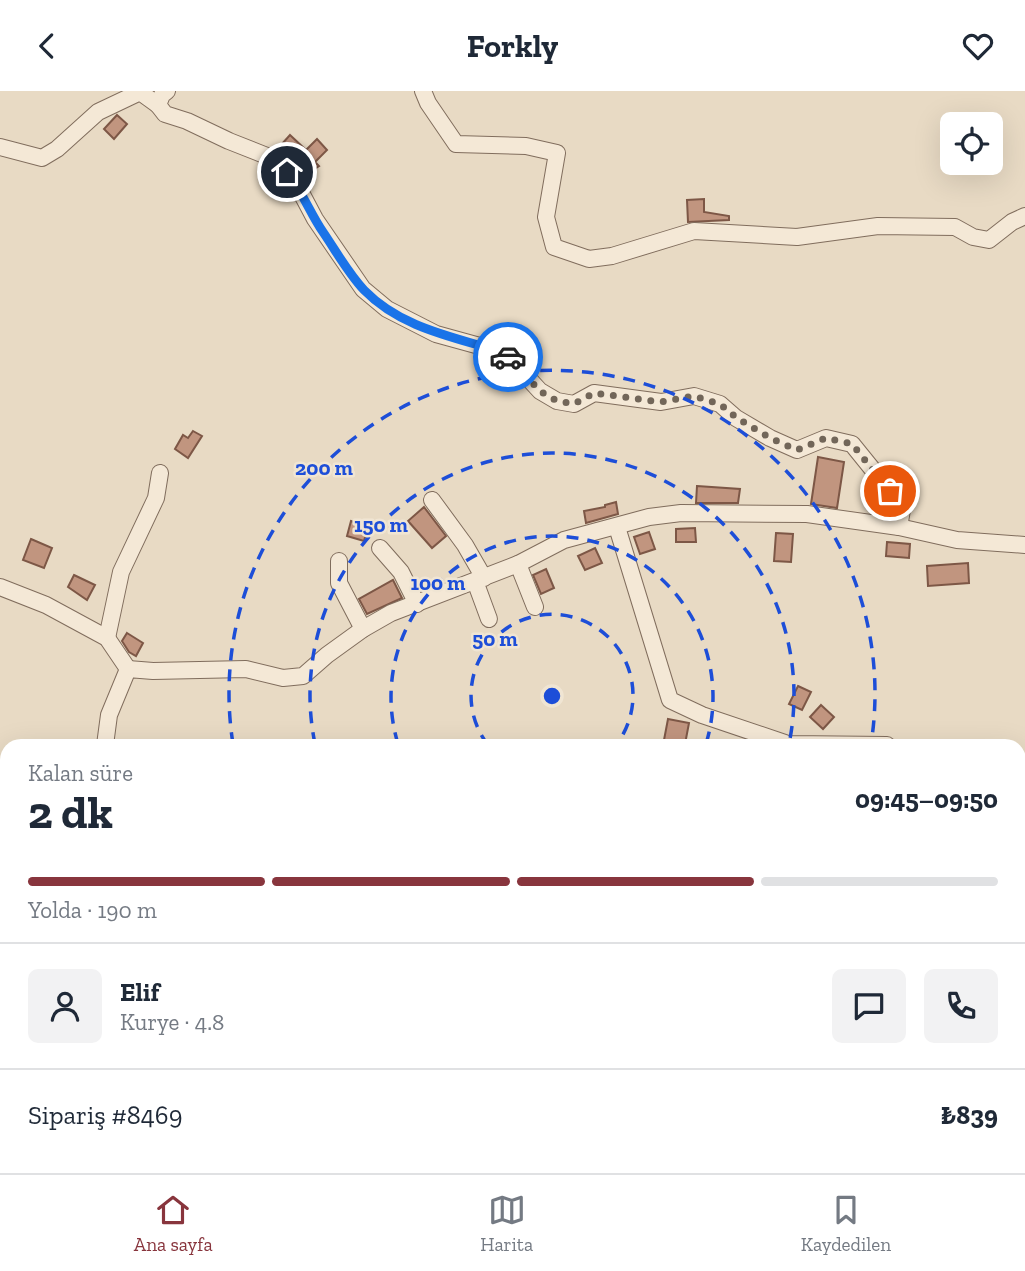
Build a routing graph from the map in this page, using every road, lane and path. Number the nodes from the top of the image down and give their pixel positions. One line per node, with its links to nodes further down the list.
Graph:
1 (167, 91): 3 (street)
2 (424, 91): 5 (street)
3 (158, 105): 4 (street); 9 (street)
4 (0, 147)
5 (1025, 216)
6 (160, 473): 20 (street)
7 (432, 500): 14 (street)
8 (617, 527): 9 (street); 13 (street); 23 (street)
9 (899, 527): 10 (street)
10 (1025, 545)
11 (380, 548): 16 (street)
12 (339, 561): 19 (street)
13 (517, 564): 14 (street); 17 (street)
14 (479, 579): 16 (street); 18 (street)
15 (0, 587): 20 (street)
16 (416, 604): 19 (street)
17 (535, 607)
18 (489, 619)
19 (363, 629): 21 (street)
20 (107, 638): 21 (street)
21 (128, 669): 22 (street)
22 (106, 739)
23 (773, 739)

